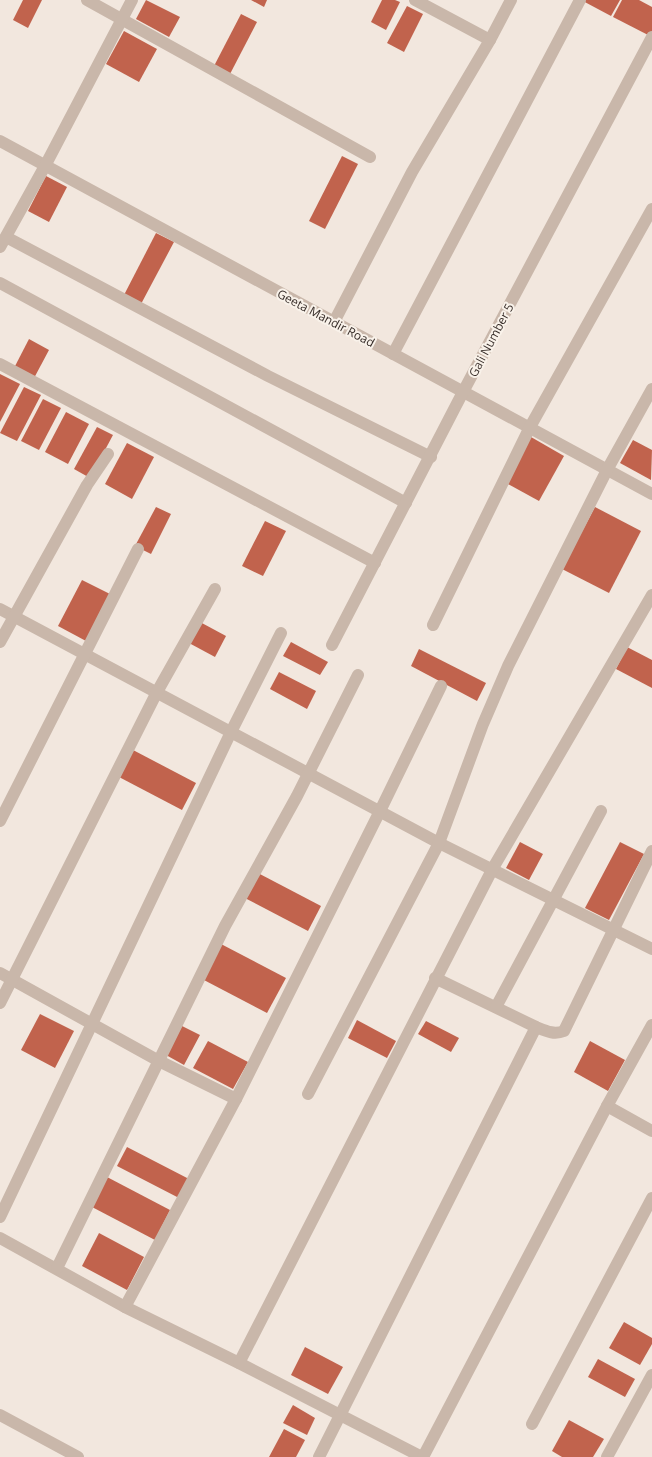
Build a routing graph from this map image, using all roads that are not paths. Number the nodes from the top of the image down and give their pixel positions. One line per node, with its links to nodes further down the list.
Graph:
1 (86, 0): 6 (street)
2 (132, 0): 6 (street)
3 (415, 0): 8 (street)
4 (511, 0): 8 (street)
5 (580, 0): 16 (street)
6 (122, 19): 10 (street); 11 (street)
7 (652, 37): 19 (street, Gali Number 5)
8 (490, 40): 15 (street)
9 (0, 141): 11 (street, Geeta Mandir Road)
10 (370, 157)
11 (45, 166): 13 (street); 15 (street, Geeta Mandir Road)
12 (652, 209): 20 (street)
13 (3, 242): 22 (street)
14 (0, 282): 25 (street)
15 (334, 322): 16 (street, Geeta Mandir Road)
16 (392, 354): 19 (street, Geeta Mandir Road)
17 (0, 364): 27 (street)
18 (652, 389): 23 (street)
19 (463, 392): 20 (street, Geeta Mandir Road); 22 (street, Gali Number 5)
20 (530, 427): 23 (street, Geeta Mandir Road); 32 (street)
21 (108, 454): 31 (street)
22 (431, 457): 25 (street, Gali Number 5)
23 (606, 470): 24 (street, Geeta Mandir Road); 45 (street)
24 (652, 494)
25 (406, 503): 27 (street, Gali Number 5)
26 (138, 549): 36 (street)
27 (375, 563): 35 (street, Gali Number 5)
28 (215, 589): 39 (street)
29 (652, 594): 47 (street)
30 (0, 608): 31 (street)
31 (14, 616): 34 (street); 36 (street)
32 (433, 625)
33 (281, 633): 40 (street)
34 (0, 642)
35 (332, 645)
36 (86, 654): 39 (street); 44 (street)
37 (358, 675): 41 (street)
38 (441, 686): 42 (street)
39 (157, 692): 40 (street); 53 (street)
40 (231, 732): 41 (street); 56 (street)
41 (308, 773): 42 (street); 59 (street)
42 (380, 811): 45 (street); 61 (street)
43 (601, 811): 48 (street)
44 (0, 821)
45 (439, 842): 47 (street); 60 (street)
46 (652, 851): 49 (street)
47 (492, 868): 48 (street); 52 (street)
48 (553, 899): 49 (street); 55 (street)
49 (612, 929): 50 (street); 58 (street)
50 (652, 949)
51 (0, 974): 53 (street)
52 (435, 978): 55 (street); 69 (street)
53 (12, 980): 54 (street); 56 (street)
54 (0, 1003)
55 (496, 1007): 58 (street)
56 (92, 1024): 59 (street); 65 (street)
57 (652, 1024): 62 (street)
58 (536, 1027): 72 (street)
59 (159, 1061): 61 (street); 67 (street)
60 (308, 1094)
61 (236, 1099): 68 (street)
62 (607, 1106): 63 (street); 76 (street)
63 (652, 1131)
64 (652, 1198): 73 (street)
65 (0, 1217)
66 (0, 1238): 67 (street)
67 (57, 1268): 68 (street)
68 (126, 1307): 69 (street)
69 (239, 1363): 72 (street)
70 (652, 1376): 77 (street)
71 (0, 1415): 74 (street)
72 (340, 1416): 75 (street); 76 (street)
73 (532, 1424)
74 (78, 1457)
75 (320, 1457)
76 (422, 1457)
77 (607, 1457)

